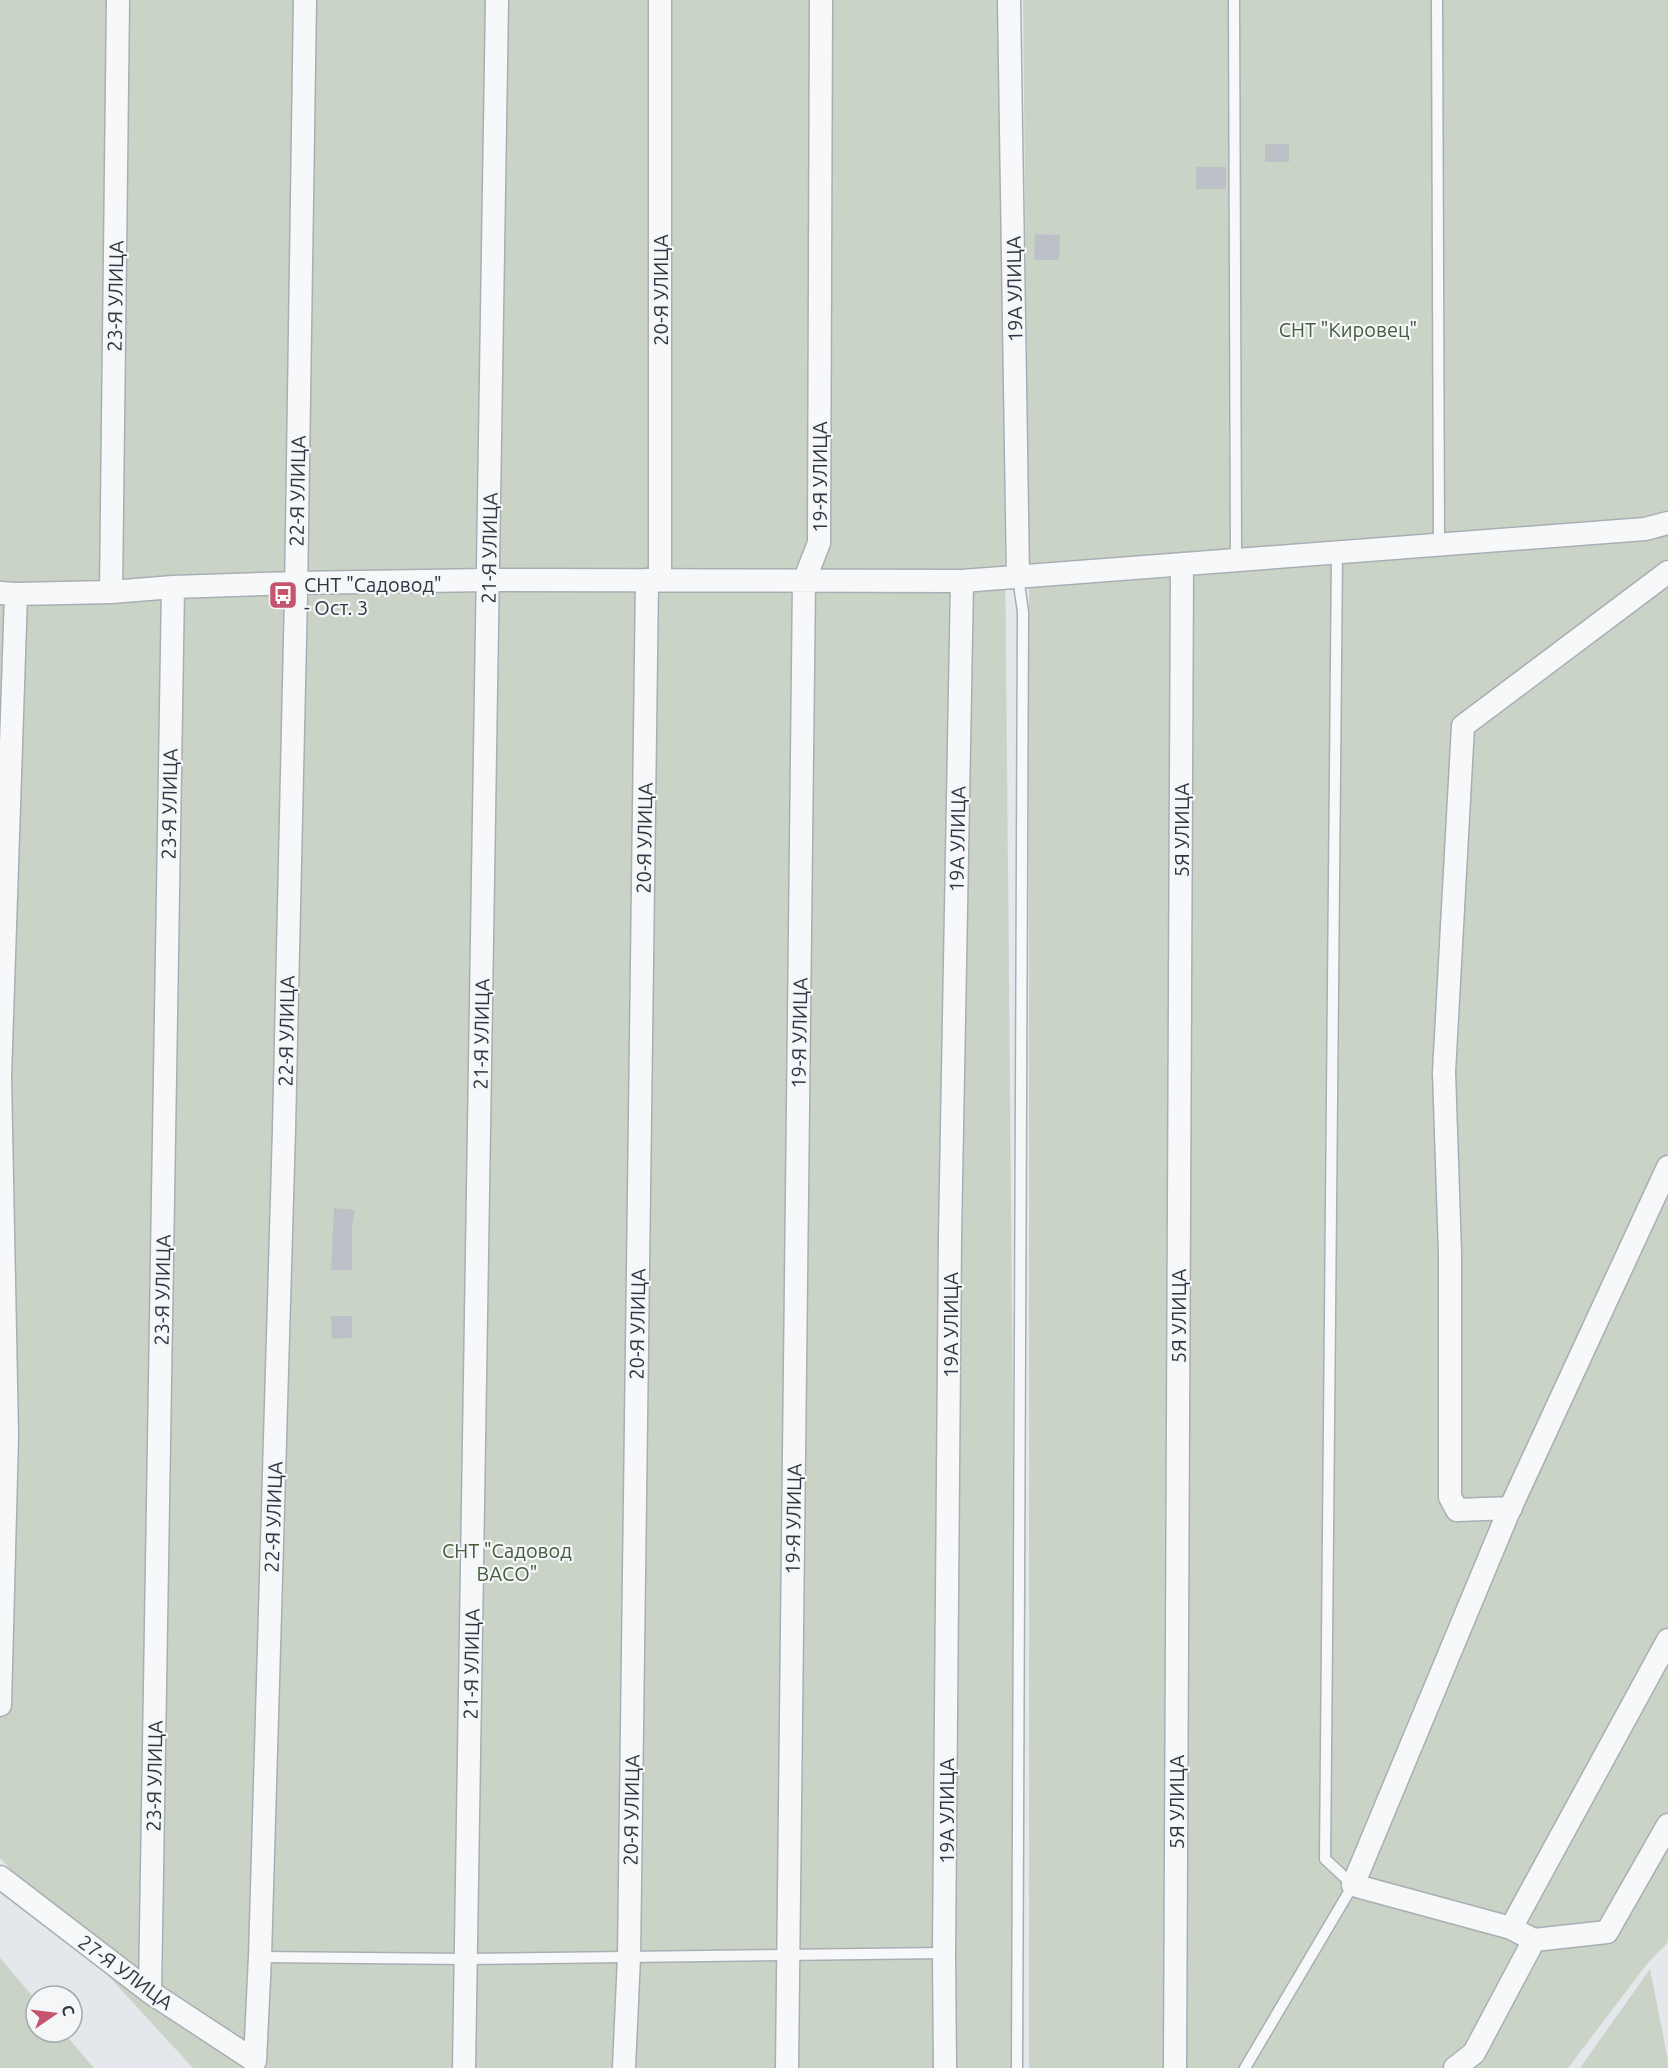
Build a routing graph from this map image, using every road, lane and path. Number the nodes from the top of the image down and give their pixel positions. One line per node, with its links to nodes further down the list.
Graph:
1 (118, 0): 22 (street, 23-Я УЛИЦА)
2 (305, 0): 20 (street, 22-Я УЛИЦА)
3 (497, 0): 16 (street, 21-Я УЛИЦА)
4 (660, 0): 17 (street, 20-Я УЛИЦА)
5 (821, 0): 18 (street, 19-Я УЛИЦА)
6 (1009, 0): 15 (street, 19А УЛИЦА)
7 (1234, 0): 12 (lane)
8 (1437, 0): 10 (lane)
9 (1668, 523): 10 (street)
10 (1439, 545): 11 (street)
11 (1337, 553): 12 (street); 30 (lane)
12 (1236, 560): 13 (street)
13 (1182, 564): 15 (street); 45 (street, 5Я УЛИЦА)
14 (1668, 572): 25 (street)
15 (1018, 577): 19 (street); 44 (lane)
16 (488, 580): 17 (street); 20 (street); 37 (street, 21-Я УЛИЦА)
17 (653, 580): 18 (street); 35 (street, 20-Я УЛИЦА)
18 (804, 581): 19 (street); 34 (street, 19-Я УЛИЦА)
19 (962, 581): 33 (street, 19А УЛИЦА)
20 (296, 583): 21 (street); 36 (street, 22-Я УЛИЦА)
21 (173, 587): 22 (street); 38 (street, 23-Я УЛИЦА)
22 (111, 592): 23 (street)
23 (8, 593): 27 (street)
24 (1668, 1167): 25 (street)
25 (1510, 1508): 30 (street)
26 (1668, 1640): 31 (street)
27 (0, 1705)
28 (1668, 1826): 32 (street)
29 (0, 1877): 38 (street, 27-Я УЛИЦА)
30 (1353, 1885): 31 (street); 46 (lane)
31 (1511, 1928): 32 (street)
32 (1534, 1940): 47 (street)
33 (944, 1953): 34 (lane); 43 (street, 19А УЛИЦА)
34 (788, 1954): 35 (lane); 42 (street, 19-Я УЛИЦА)
35 (629, 1957): 37 (lane); 41 (street, 20-Я УЛИЦА)
36 (260, 1958): 37 (lane); 39 (street, 22-Я УЛИЦА)
37 (466, 1959): 40 (street, 21-Я УЛИЦА)
38 (150, 1992): 39 (street, 27-Я УЛИЦА)
39 (258, 2066)
40 (464, 2068)
41 (624, 2068)
42 (787, 2068)
43 (945, 2068)
44 (1017, 2068)
45 (1175, 2068)
46 (1245, 2068)
47 (1455, 2068)

